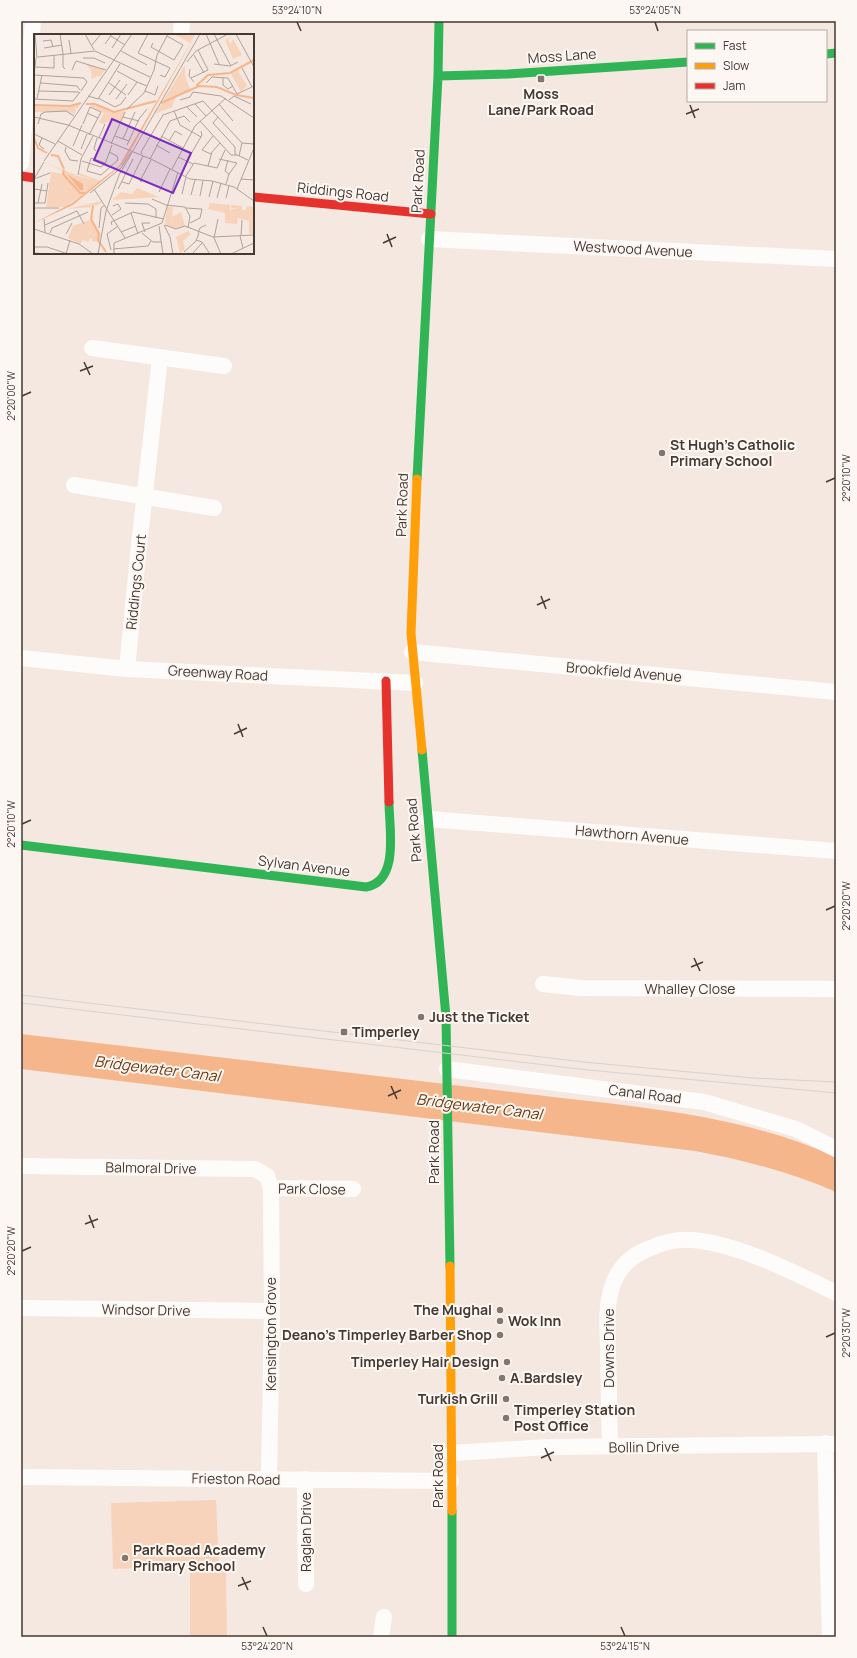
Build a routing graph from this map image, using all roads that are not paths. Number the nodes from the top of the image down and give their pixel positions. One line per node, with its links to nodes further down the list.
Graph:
1 (33, 21): 7 (street)
2 (182, 21): 4 (street)
3 (439, 21): 6 (main road, Park Road)
4 (181, 34)
5 (687, 62): 6 (main road, Moss Lane)
6 (438, 76): 11 (main road, Park Road)
7 (21, 163)
8 (21, 176): 9 (main road)
9 (34, 178)
10 (254, 197): 11 (main road, Riddings Road)
11 (431, 214): 12 (main road, Park Road)
12 (429, 238): 13 (street, Westwood Avenue); 20 (main road, Park Road)
13 (836, 259)
14 (92, 347): 15 (street)
15 (160, 358): 16 (street); 18 (street, Riddings Court)
16 (224, 366)
17 (74, 483): 18 (street)
18 (144, 496): 19 (street); 22 (street, Riddings Court)
19 (214, 507)
20 (412, 652): 24 (main road, Park Road); 25 (street, Brookfield Avenue)
21 (21, 658): 22 (street, Greenway Road)
22 (127, 669): 23 (street, Greenway Road)
23 (386, 680): 24 (street, Greenway Road); 27 (main road, Sylvan Avenue)
24 (415, 683): 26 (main road, Park Road)
25 (836, 692)
26 (428, 819): 28 (street, Hawthorn Avenue); 31 (main road, Park Road)
27 (21, 845)
28 (836, 851)
29 (543, 984): 30 (street, Whalley Close)
30 (836, 988)
31 (447, 1069): 32 (street, Canal Road); 41 (main road, Park Road)
32 (836, 1149)
33 (21, 1166): 34 (street, Balmoral Drive)
34 (271, 1188): 35 (street, Park Close); 38 (street, Kensington Grove)
35 (353, 1189)
36 (836, 1293): 40 (street, Downs Drive)
37 (21, 1308): 38 (street, Windsor Drive)
38 (272, 1311): 43 (street, Kensington Grove)
39 (831, 1444): 40 (street, Bollin Drive); 50 (street)
40 (610, 1447): 41 (street, Bollin Drive)
41 (452, 1453): 45 (main road, Park Road)
42 (21, 1477): 43 (street, Frieston Road)
43 (269, 1479): 44 (street, Frieston Road)
44 (305, 1480): 45 (street, Frieston Road); 46 (street, Raglan Drive)
45 (451, 1481): 49 (main road, Park Road)
46 (306, 1584)
47 (384, 1617): 48 (street)
48 (381, 1637)
49 (452, 1637)
50 (830, 1637)

